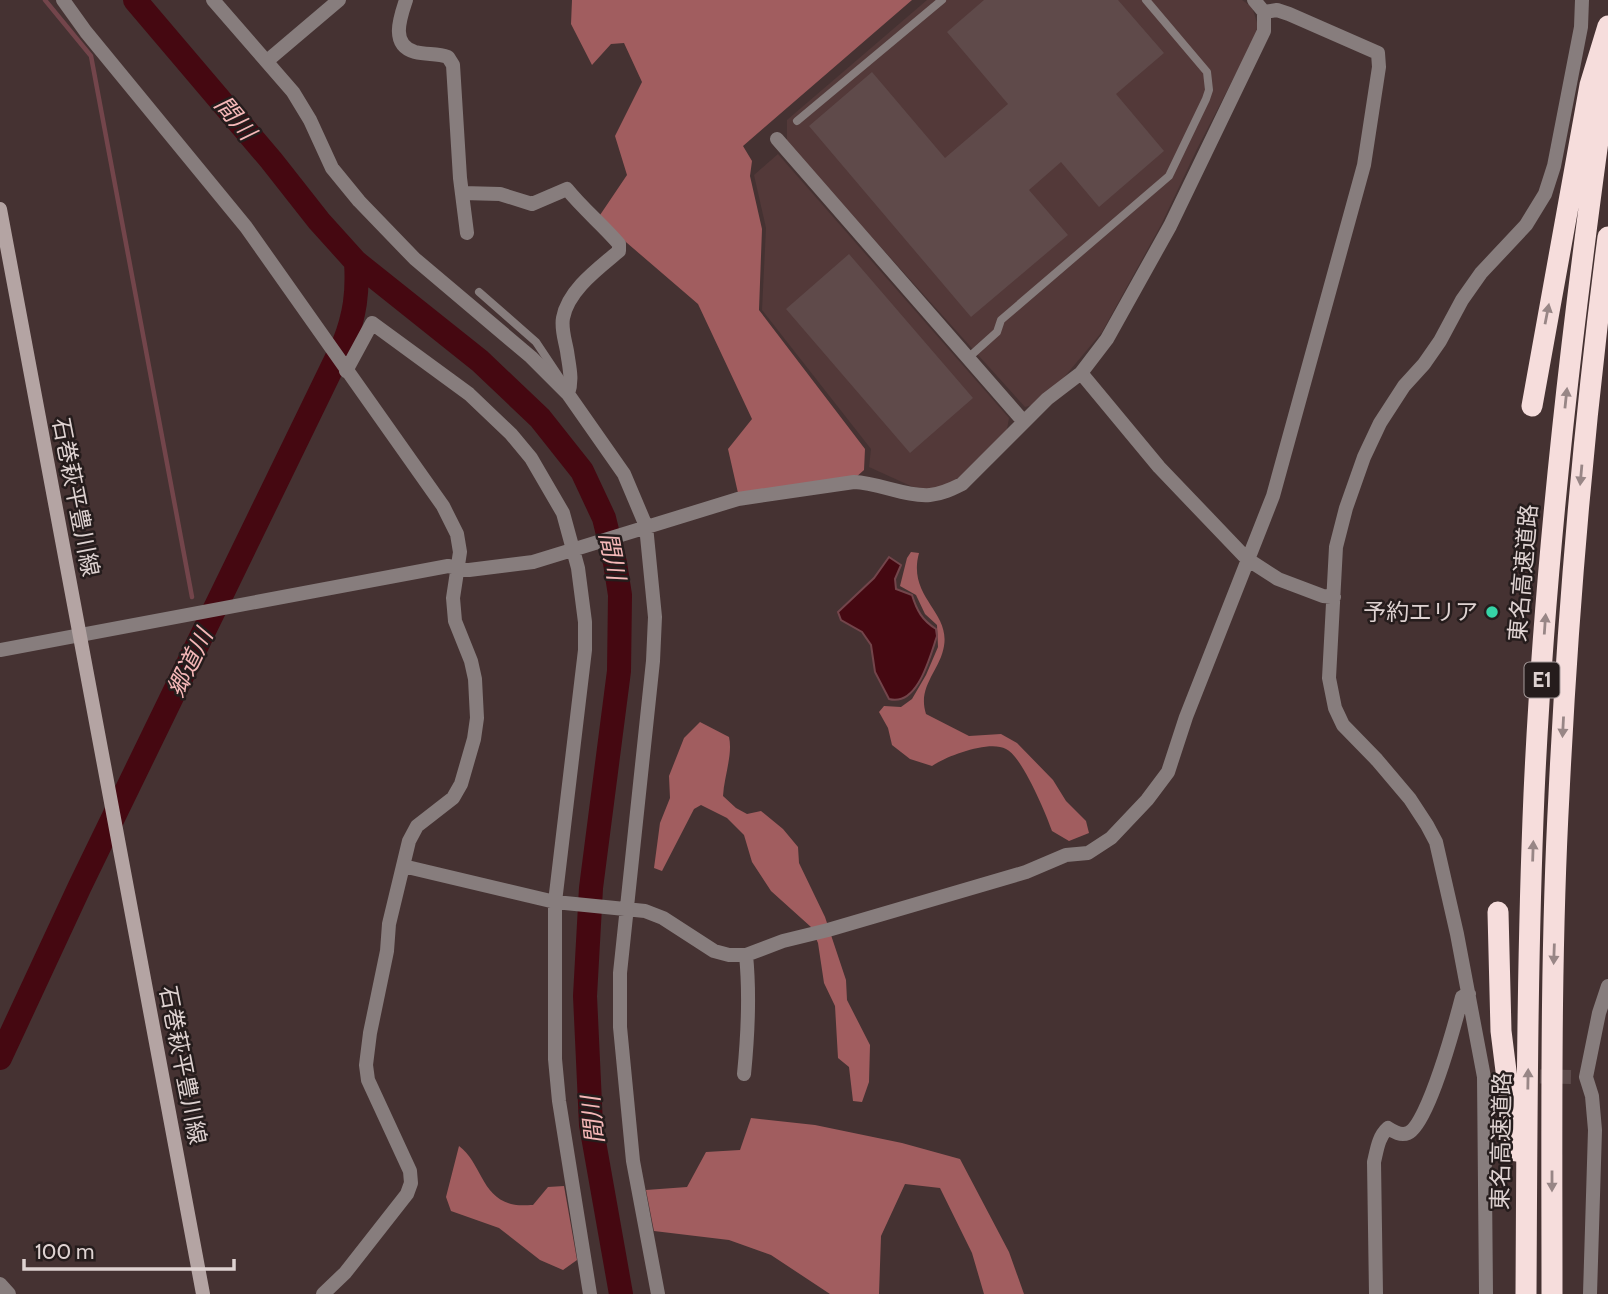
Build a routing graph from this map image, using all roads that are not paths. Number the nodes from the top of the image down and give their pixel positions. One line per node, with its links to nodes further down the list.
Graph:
1 (63, 0): 21 (street)
2 (213, 0): 11 (street)
3 (339, 0): 11 (street)
4 (406, 0): 15 (street)
5 (942, 0): 13 (lane)
6 (1146, 0): 20 (lane)
7 (1254, 0): 9 (street)
8 (1582, 0): 30 (street)
9 (1264, 12): 22 (street); 28 (street)
10 (1608, 26): 24 (highway, one-way to 10)
11 (267, 61): 23 (street)
12 (1608, 69): 41 (highway, 東名高速道路 / E1, one-way to 12)
13 (796, 121)
14 (777, 139): 20 (street)
15 (463, 193): 17 (street); 23 (street)
16 (0, 209): 31 (main road, 石巻萩平豊川線)
17 (467, 233)
18 (1608, 237): 49 (highway, E1, one-way to 49)
19 (480, 292): 23 (lane)
20 (968, 358): 25 (street)
21 (346, 370): 27 (street); 29 (street)
22 (1081, 373): 25 (street); 28 (street)
23 (569, 390): 26 (street)
24 (1531, 406)
25 (1024, 422): 26 (street)
26 (644, 528): 27 (street); 35 (street)
27 (576, 548): 29 (street); 34 (street)
28 (1247, 559): 30 (street); 37 (street)
29 (458, 568): 31 (street); 33 (street)
30 (1334, 597): 39 (street)
31 (79, 635): 32 (street); 42 (main road, 石巻萩平豊川線)
32 (0, 650)
33 (403, 866): 34 (street); 43 (street)
34 (558, 902): 35 (street); 44 (street)
35 (623, 908): 37 (street); 45 (street)
36 (1498, 912): 41 (highway)
37 (746, 955): 40 (street)
38 (1608, 986): 50 (street)
39 (1469, 994): 46 (street); 47 (street)
40 (744, 1073)
41 (1526, 1233): 48 (highway, 東名高速道路 / E1)
42 (203, 1294)
43 (323, 1294)
44 (590, 1294)
45 (658, 1294)
46 (1376, 1294)
47 (1486, 1294)
48 (1526, 1294)
49 (1552, 1294)
50 (1590, 1294)

